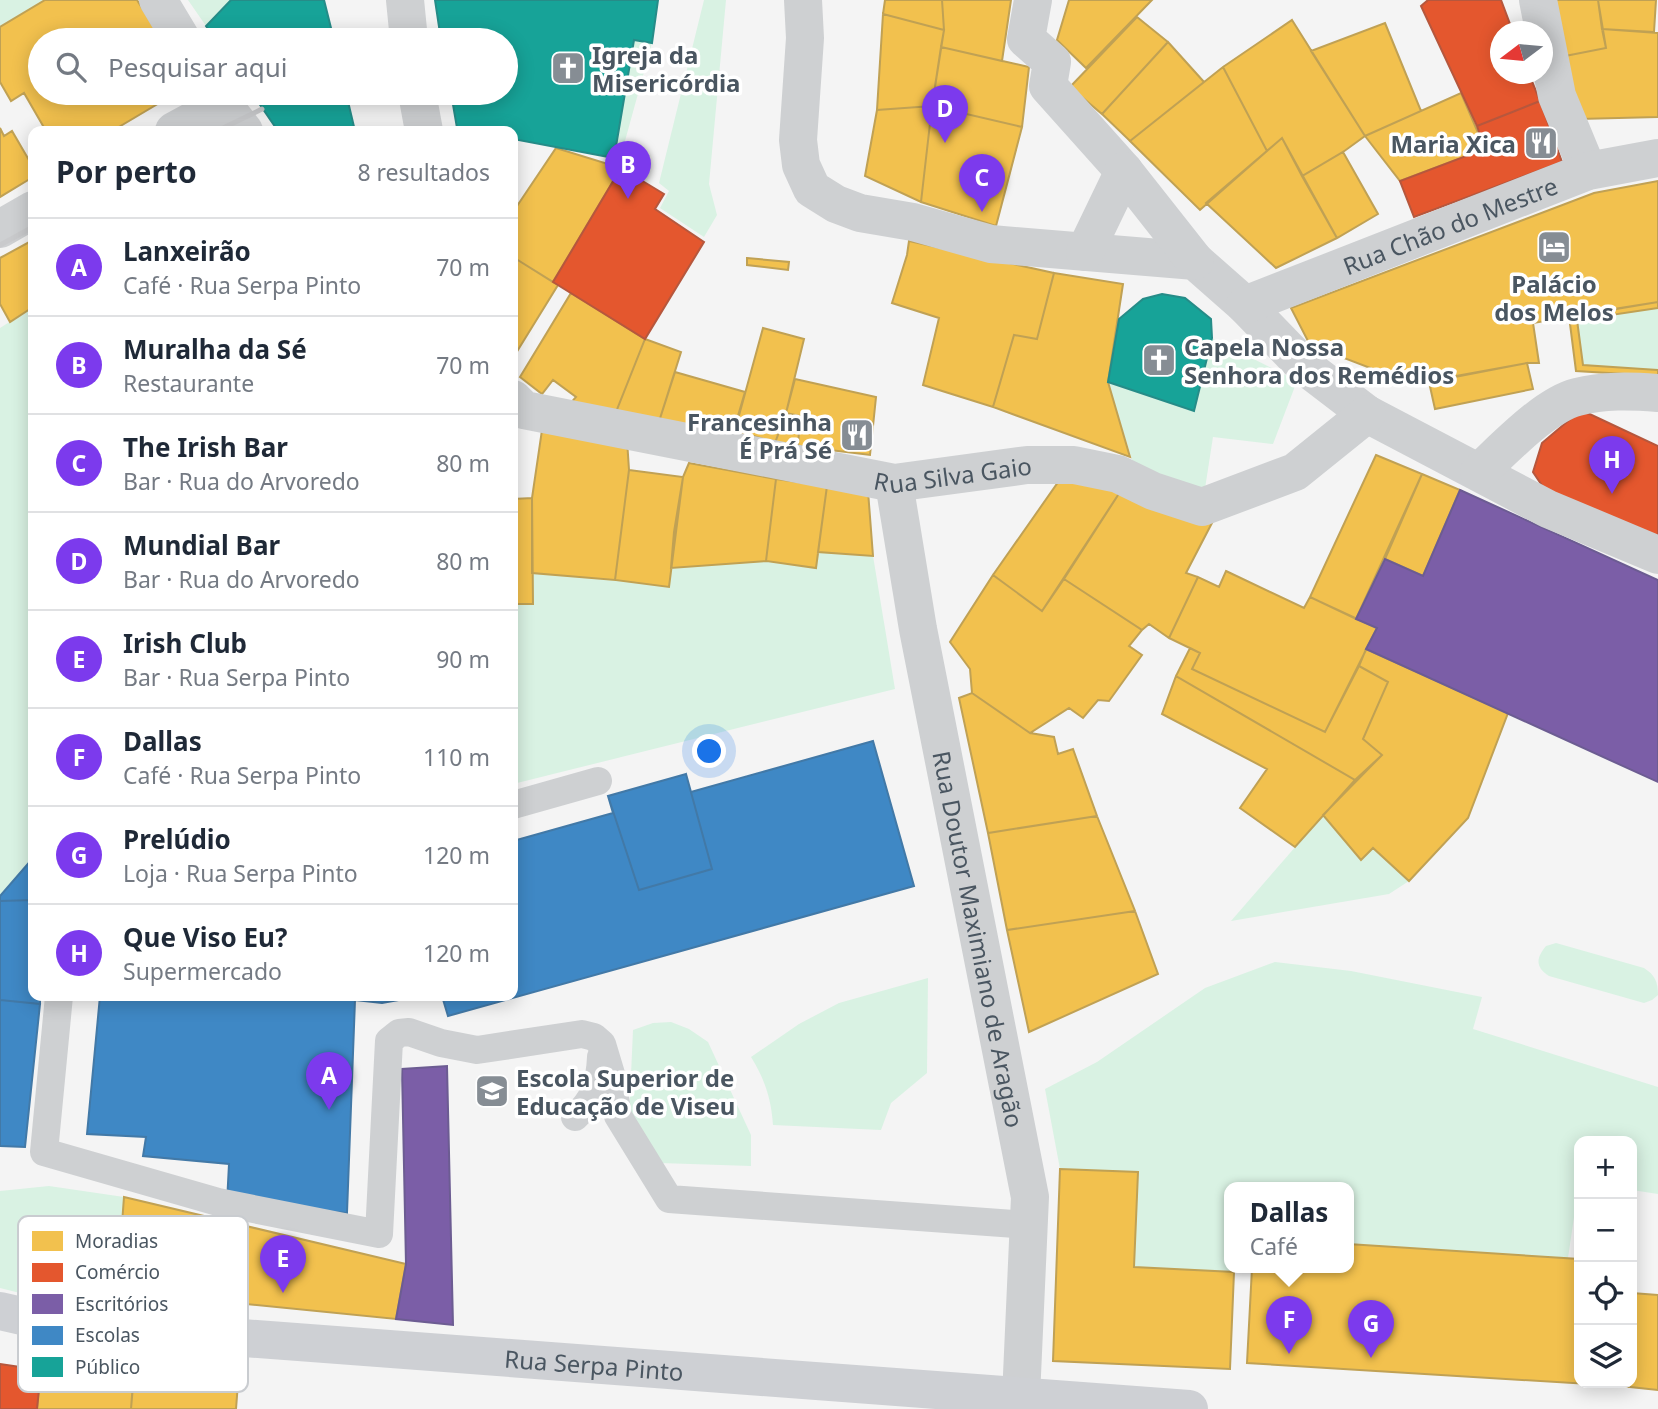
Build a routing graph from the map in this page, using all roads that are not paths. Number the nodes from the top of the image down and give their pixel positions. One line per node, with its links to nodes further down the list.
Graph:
1 (158, 0): 6 (street)
2 (405, 0): 7 (street)
3 (803, 0): 17 (street)
4 (1032, 0): 14 (street)
5 (1538, 0): 13 (street)
6 (175, 28)
7 (408, 28)
8 (419, 105): 11 (street)
9 (227, 109): 10 (street)
10 (186, 126)
11 (424, 126)
12 (1658, 158): 13 (street, Rua Chão do Mestre)
13 (1588, 171): 19 (street, Rua Chão do Mestre)
14 (1124, 172): 17 (street); 18 (street)
15 (28, 213): 16 (street)
16 (0, 229)
17 (1084, 252): 18 (street)
18 (1195, 261): 19 (street)
19 (1245, 305): 22 (street)
20 (1658, 393): 23 (street)
21 (518, 411): 24 (street, Rua Silva Gaio)
22 (1367, 414): 23 (street); 24 (street, Rua Silva Gaio)
23 (1479, 472): 25 (street)
24 (894, 483): 31 (street, Rua Doutor Maximiano de Aragão)
25 (1658, 555)
26 (598, 781): 27 (lane)
27 (518, 804)
28 (59, 1001): 29 (lane)
29 (602, 1044): 30 (lane); 31 (lane)
30 (575, 1116)
31 (1029, 1211): 35 (street, Rua Doutor Maximiano de Aragão)
32 (0, 1311): 33 (street, Rua Serpa Pinto)
33 (18, 1315)
34 (248, 1338): 35 (street, Rua Serpa Pinto)
35 (1021, 1397): 36 (street, Rua Serpa Pinto)
36 (1189, 1409)

